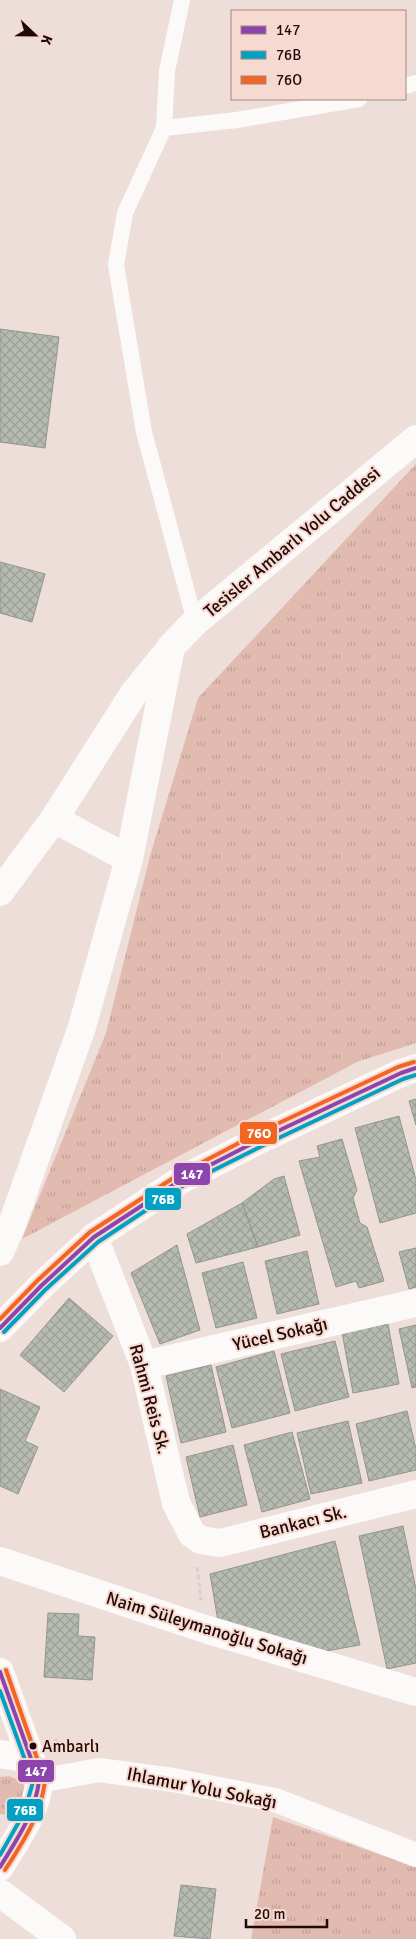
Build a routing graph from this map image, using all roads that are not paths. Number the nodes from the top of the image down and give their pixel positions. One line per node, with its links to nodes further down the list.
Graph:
1 (182, 0): 3 (lane)
2 (353, 100): 3 (lane)
3 (164, 128): 5 (lane)
4 (416, 439): 5 (street, Tesisler Ambarlı Yolu Caddesi)
5 (195, 622): 6 (street, Tesisler Ambarlı Yolu Caddesi)
6 (171, 647): 7 (street, Tesisler Ambarlı Yolu Caddesi); 8 (street)
7 (54, 819): 8 (street); 9 (street, Tesisler Ambarlı Yolu Caddesi)
8 (129, 859): 12 (street)
9 (0, 892)
10 (416, 1068): 11 (street)
11 (94, 1237): 14 (street); 15 (street, Rahmi Reis Sk.)
12 (0, 1252)
13 (416, 1303): 15 (street, Yücel Sokağı)
14 (0, 1328)
15 (144, 1364): 17 (street, Rahmi Reis Sk.)
16 (415, 1500): 17 (street, Bankacı Sk.)
17 (192, 1534)
18 (0, 1561): 20 (street, Naim Süleymanoğlu Sokağı)
19 (0, 1672): 22 (street)
20 (416, 1692)
21 (0, 1754): 22 (street)
22 (35, 1772): 23 (street); 25 (street, Ihlamur Yolu Sokağı)
23 (32, 1812): 24 (street); 26 (street)
24 (0, 1827)
25 (416, 1855)
26 (0, 1867)
27 (0, 1893): 28 (street)
28 (62, 1939)

